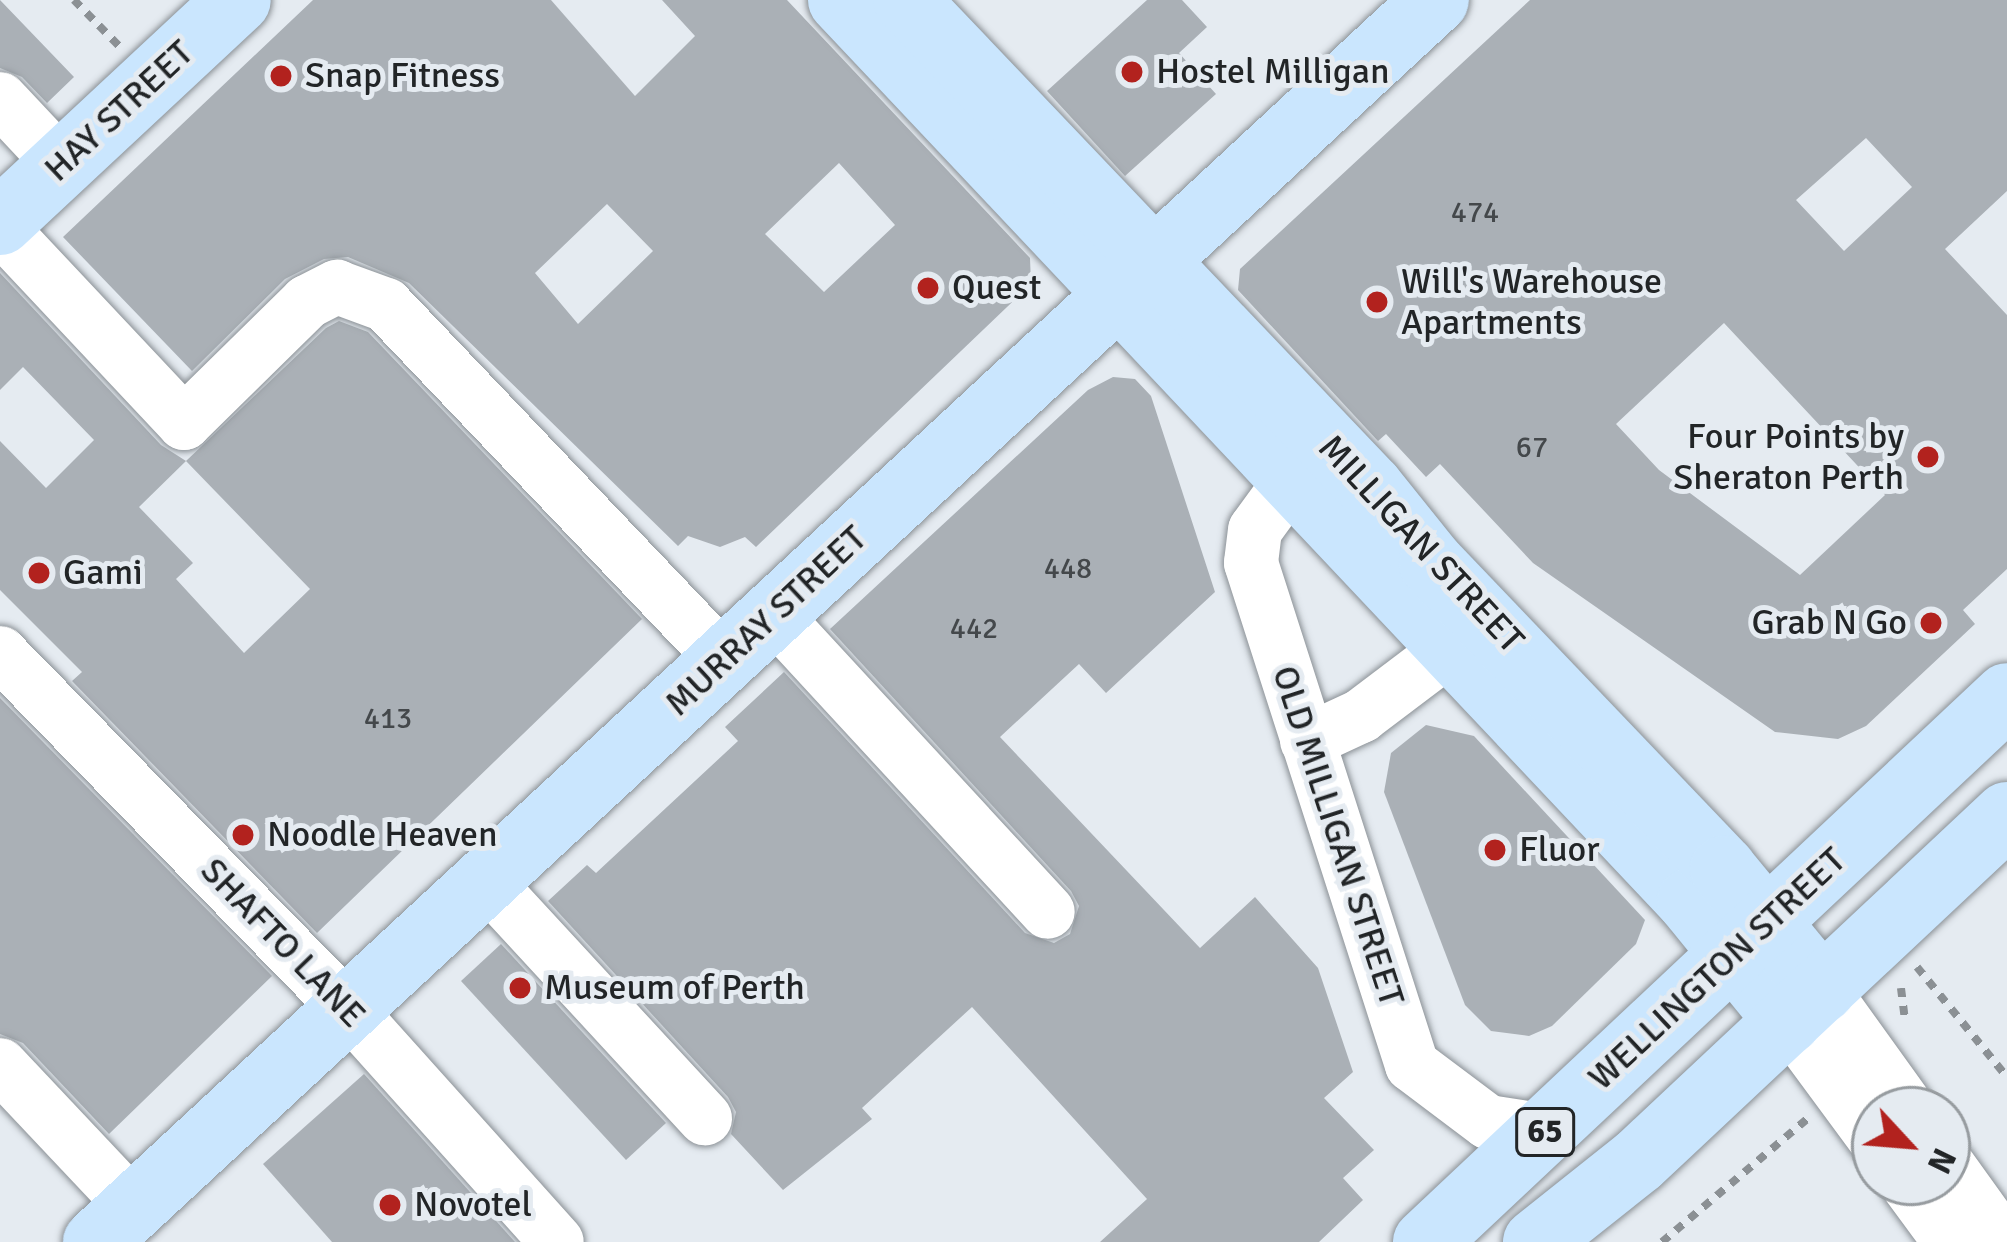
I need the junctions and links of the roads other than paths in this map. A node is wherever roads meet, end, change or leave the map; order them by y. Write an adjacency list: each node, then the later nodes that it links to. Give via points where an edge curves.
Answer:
1 (238, 0): 6 (main road, HAY STREET)
2 (841, 0): 8 (main road, MILLIGAN STREET)
3 (906, 0): 8 (main road, MILLIGAN STREET)
4 (1436, 0): 8 (main road, MURRAY STREET)
5 (0, 99): 6 (street)
6 (61, 164): 7 (main road, HAY STREET)
7 (0, 225): 13 (street, via 184,423 307,302 337,287 386,305)
8 (1137, 276): 9 (main road, MILLIGAN STREET); 10 (main road, MURRAY STREET); 19 (main road, MILLIGAN STREET)
9 (1285, 466): 11 (main road, MILLIGAN STREET); 15 (street, OLD MILLIGAN STREET, via 1287,486 1255,530 1250,563)
10 (773, 614): 13 (main road, MURRAY STREET); 18 (street)
11 (1450, 647): 15 (street, MILLIGAN STREET, via 1360,716); 19 (main road, MILLIGAN STREET)
12 (0, 652): 21 (street, SHAFTO LANE)
13 (724, 660): 17 (main road, MURRAY STREET)
14 (2007, 696): 19 (main road, WELLINGTON STREET / 65)
15 (1307, 741): 26 (street, OLD MILLIGAN STREET, via 1412,1065 1488,1122)
16 (2007, 814): 20 (main road, 65)
17 (486, 880): 21 (main road, MURRAY STREET); 25 (street)
18 (1048, 912)
19 (1751, 938): 20 (main road, MILLIGAN STREET); 26 (main road, WELLINGTON STREET / 65)
20 (1806, 1005): 23 (street, MILLIGAN STREET); 24 (street, MILLIGAN STREET); 32 (main road, 65, via 1638,1162)
21 (347, 1008): 29 (main road, MURRAY STREET); 30 (street, SHAFTO LANE)
22 (0, 1065): 29 (street)
23 (1885, 1086)
24 (1851, 1092)
25 (705, 1118)
26 (1546, 1131): 31 (main road, WELLINGTON STREET / 65)
27 (1971, 1197): 34 (street)
28 (1924, 1206): 33 (street)
29 (115, 1224)
30 (556, 1242)
31 (1426, 1242)
32 (1536, 1242)
33 (1950, 1242)
34 (2003, 1242)

